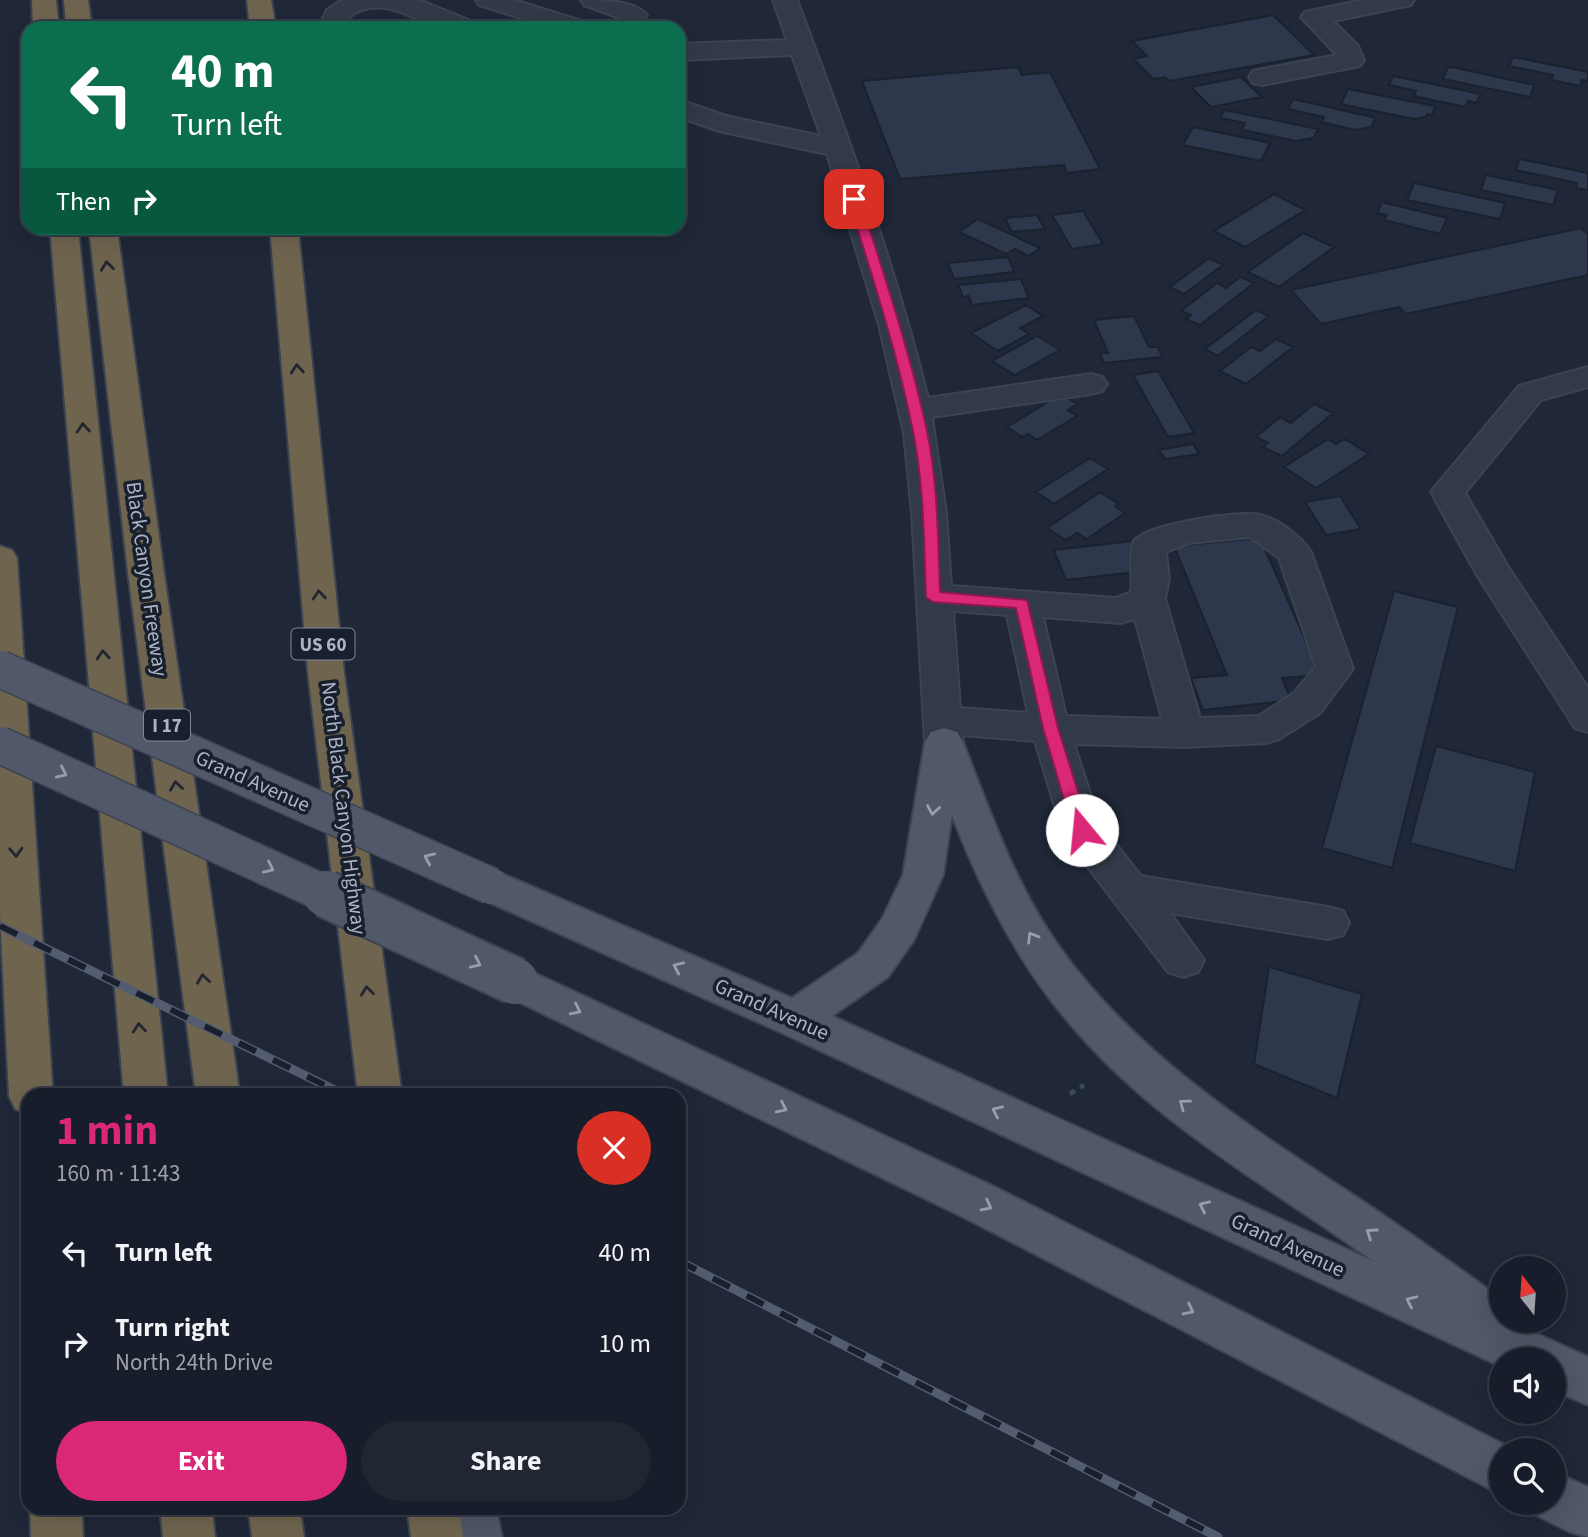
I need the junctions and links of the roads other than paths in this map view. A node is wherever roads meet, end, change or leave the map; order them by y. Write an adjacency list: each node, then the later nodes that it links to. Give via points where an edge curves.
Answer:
1 (44, 0): 11 (highway)
2 (76, 0): 12 (highway)
3 (259, 0): 13 (highway)
4 (370, 0): 14 (street, via 345,7)
5 (388, 0): 15 (street)
6 (489, 0): 16 (street)
7 (593, 0): 10 (street)
8 (785, 0): 17 (street)
9 (1402, 0): 19 (street, via 1314,17 1349,51 1351,60)
10 (634, 15)
11 (46, 21)
12 (78, 21)
13 (262, 21)
14 (333, 21)
15 (449, 21)
16 (556, 21)
17 (803, 47): 18 (street); 21 (street)
18 (686, 52)
19 (1262, 77)
20 (686, 110): 21 (street)
21 (838, 148): 27 (street, via 894,325)
22 (65, 235): 44 (highway, one-way to 22)
23 (104, 235): 45 (highway, Black Canyon Freeway / I 17, one-way to 23)
24 (285, 235): 42 (highway, North Black Canyon Highway / US 60, one-way to 24, via 326,673)
25 (1588, 377): 33 (street, via 1530,393 1448,492 1495,575)
26 (1091, 384): 27 (street)
27 (915, 410): 29 (street, via 929,513)
28 (0, 558): 43 (highway, one-way to 43)
29 (933, 597): 31 (street); 35 (street)
30 (1147, 599): 31 (street, via 1120,611); 36 (street); 36 (street, via 1151,579 1148,546 1184,532 1258,525 1294,552 1335,669 1307,703 1266,729)
31 (1022, 603): 34 (street)
32 (0, 669): 41 (main road, Grand Avenue, one-way to 32, bridge)
33 (1588, 718)
34 (1050, 728): 35 (street); 36 (street); 38 (street, via 1082,830)
35 (943, 731): 41 (main road, one-way to 41, via 923,875 900,928 873,965); 47 (main road, one-way to 35, via 1368,1230 1234,1143 1147,1076 1088,1016 1055,973 990,862)
36 (1185, 733)
37 (0, 745): 50 (main road, one-way to 50, bridge, via 515,981 979,1202)
38 (1129, 890): 39 (street); 40 (street)
39 (1328, 923)
40 (1183, 960)
41 (795, 1019): 46 (main road, Grand Avenue, one-way to 41)
42 (380, 1083)
43 (31, 1088)
44 (145, 1088)
45 (217, 1088)
46 (1511, 1347)
47 (1527, 1347)
48 (1566, 1372): 49 (main road)
49 (1588, 1382)
50 (1489, 1463)
51 (1566, 1503): 52 (main road)
52 (1588, 1514)
53 (55, 1515): 58 (highway)
54 (187, 1515): 59 (highway)
55 (275, 1515): 60 (highway)
56 (434, 1515): 61 (highway)
57 (472, 1515): 62 (main road)
58 (57, 1537)
59 (189, 1537)
60 (278, 1537)
61 (437, 1537)
62 (477, 1537)

